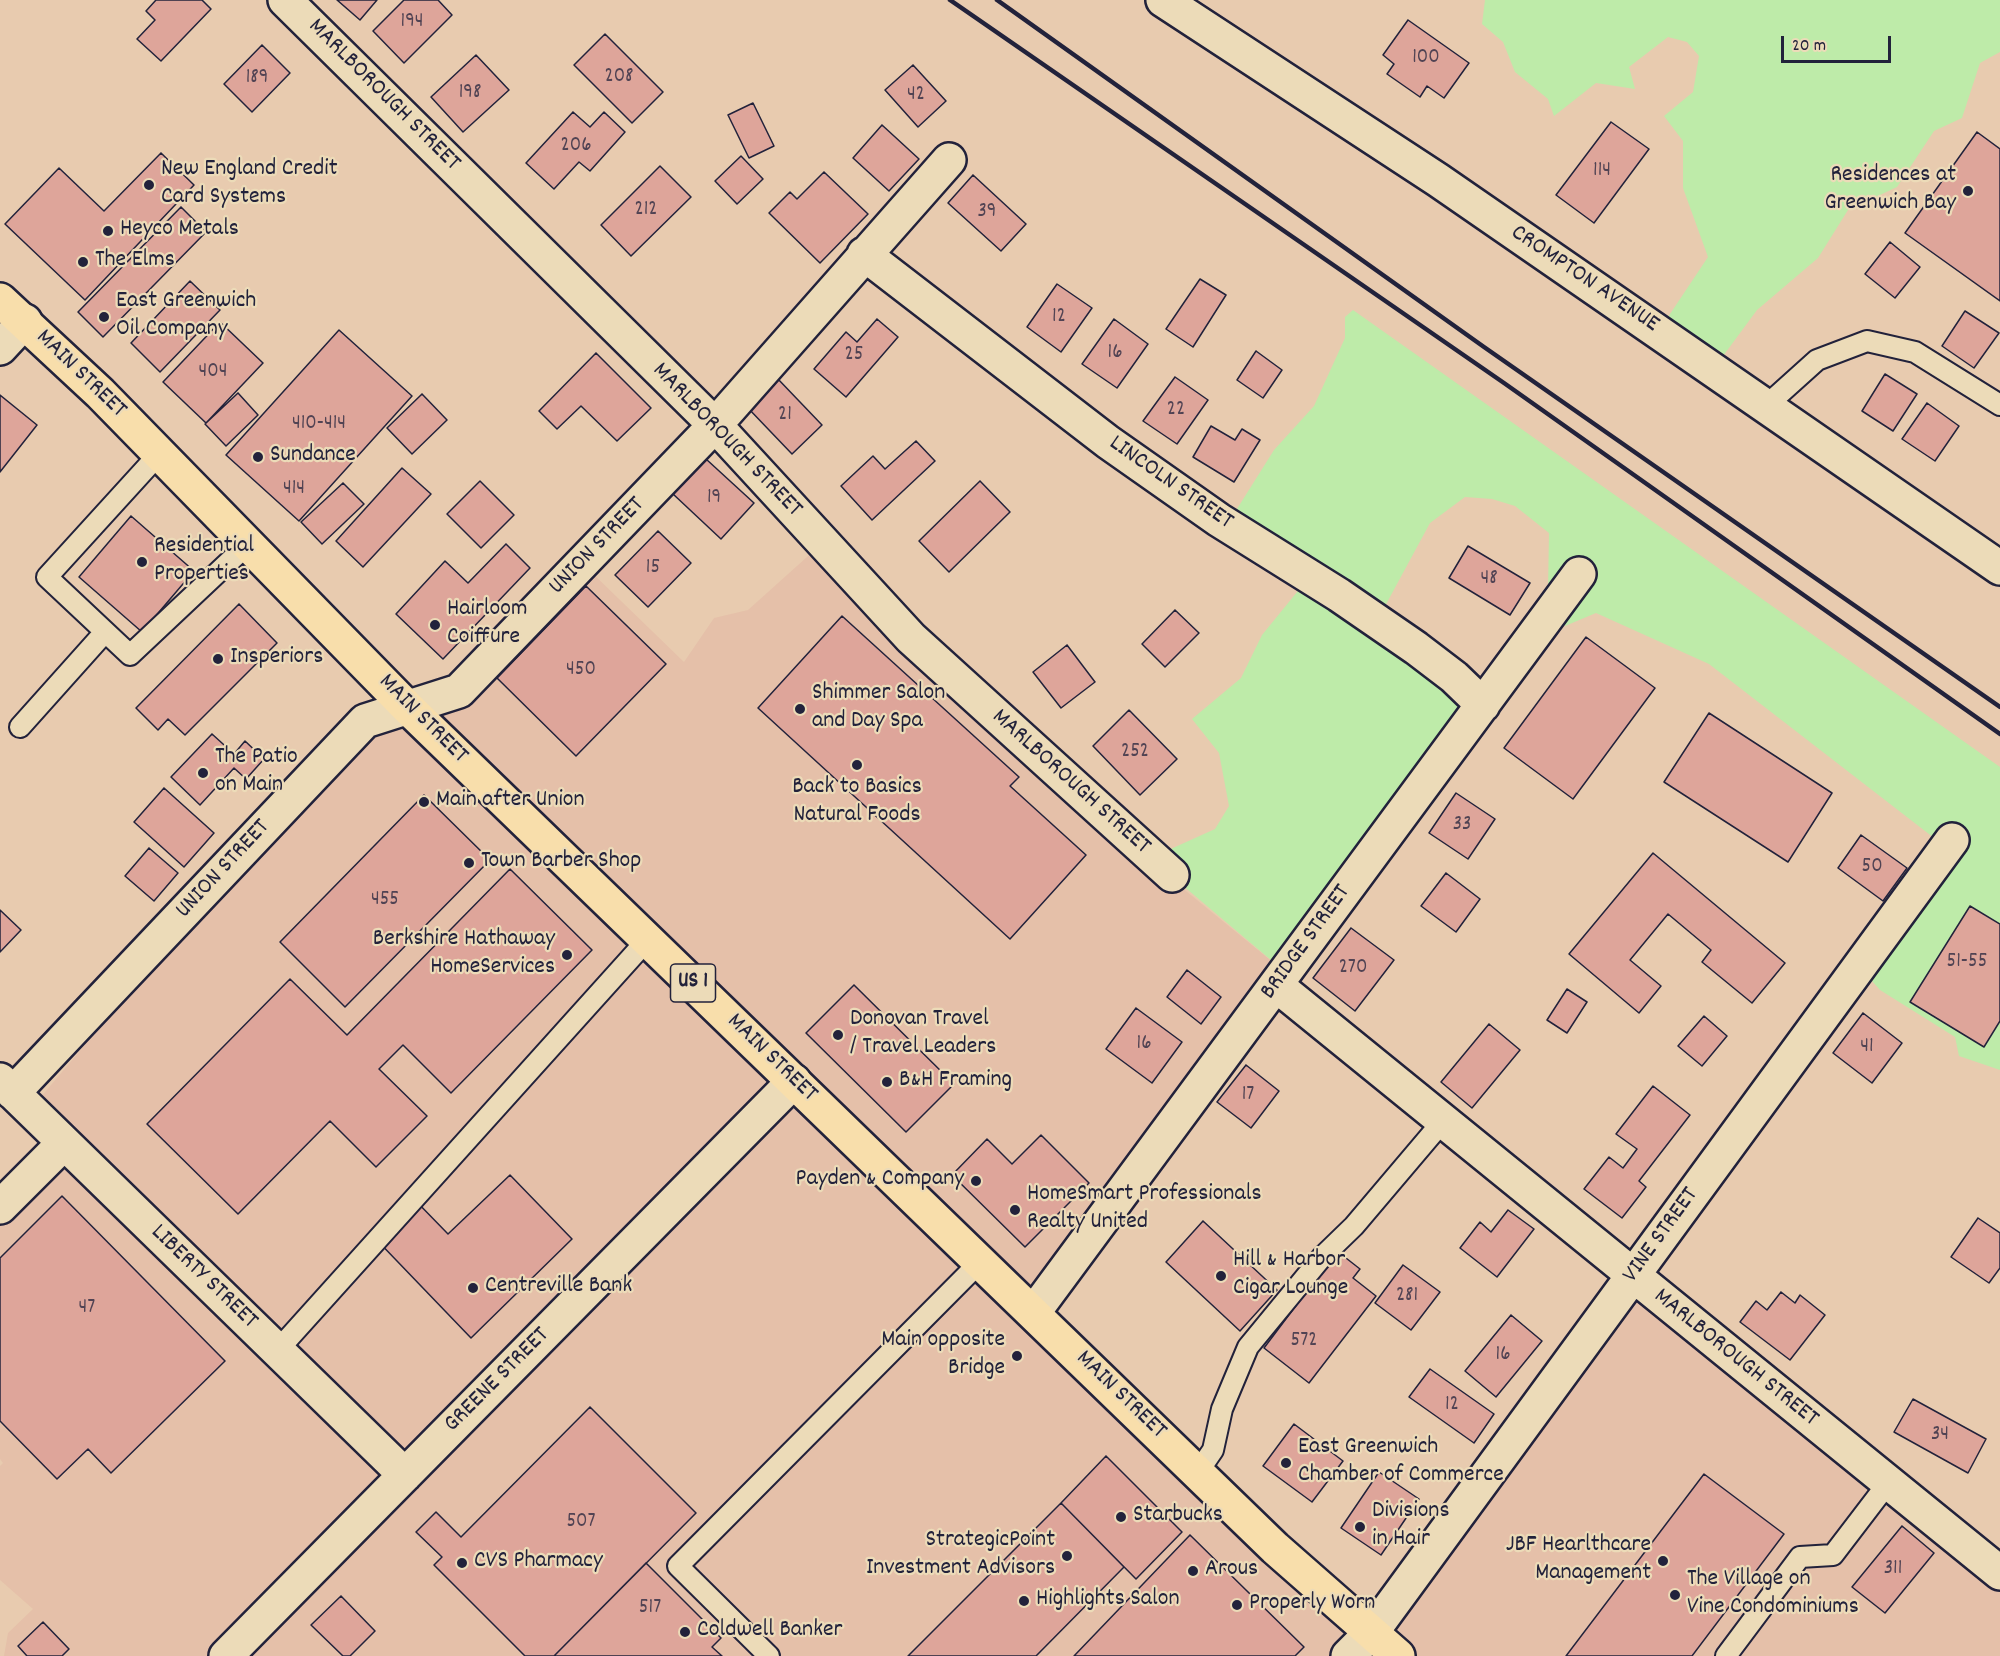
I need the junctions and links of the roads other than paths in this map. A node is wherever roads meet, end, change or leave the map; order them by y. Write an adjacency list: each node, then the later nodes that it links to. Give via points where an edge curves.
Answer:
1 (285, 0): 10 (street, MARLBOROUGH STREET)
2 (1163, 0): 8 (street, CROMPTON AVENUE, via 1438,180)
3 (949, 160): 4 (street, UNION STREET)
4 (864, 254): 10 (street, UNION STREET); 16 (street, LINCOLN STREET, via 1108,442 1219,520 1340,595 1416,648)
5 (0, 300): 6 (main road, MAIN STREET / US 1)
6 (25, 321): 7 (street); 11 (main road, MAIN STREET / US 1)
7 (0, 348)
8 (1767, 405): 9 (lane, via 1817,360 1867,341 1915,352); 13 (street, CROMPTON AVENUE)
9 (2000, 405)
10 (715, 425): 17 (street, UNION STREET, via 459,691); 20 (street, MARLBOROUGH STREET, via 911,638)
11 (159, 454): 12 (main road, MAIN STREET / US 1); 15 (lane, via 47,577)
12 (248, 544): 15 (lane, via 130,655); 17 (main road, MAIN STREET / US 1)
13 (2000, 568)
14 (1579, 574): 16 (street, BRIDGE STREET)
15 (105, 632): 18 (lane)
16 (1483, 705): 22 (street, BRIDGE STREET)
17 (407, 706): 21 (main road, MAIN STREET / US 1); 24 (street, UNION STREET, via 365,721)
18 (20, 727)
19 (1952, 840): 29 (street, VINE STREET)
20 (1172, 875)
21 (648, 939): 23 (main road, MAIN STREET / US 1); 31 (lane)
22 (1276, 985): 25 (street, MARLBOROUGH STREET); 30 (street, BRIDGE STREET)
23 (794, 1081): 28 (main road, MAIN STREET / US 1); 33 (street, GREENE STREET)
24 (7, 1087): 26 (street, LIBERTY STREET)
25 (1443, 1121): 29 (street, MARLBOROUGH STREET); 32 (lane, via 1248,1347 1222,1409 1213,1450)
26 (64, 1143): 27 (street); 31 (street, LIBERTY STREET)
27 (0, 1207)
28 (981, 1262): 30 (main road, MAIN STREET / US 1); 38 (lane, via 678,1566)
29 (1633, 1276): 34 (street, MARLBOROUGH STREET); 36 (street, VINE STREET)
30 (1034, 1312): 32 (main road, MAIN STREET / US 1)
31 (277, 1350): 33 (street, LIBERTY STREET)
32 (1198, 1472): 36 (main road, MAIN STREET / US 1, via 1275,1548)
33 (405, 1475): 37 (street, GREENE STREET)
34 (1888, 1483): 35 (street, MARLBOROUGH STREET); 41 (lane, via 1833,1555 1800,1557)
35 (2000, 1573)
36 (1372, 1632): 39 (street, VINE STREET); 40 (main road, MAIN STREET / US 1)
37 (226, 1656)
38 (769, 1656)
39 (1348, 1656)
40 (1398, 1656)
41 (1726, 1656)

